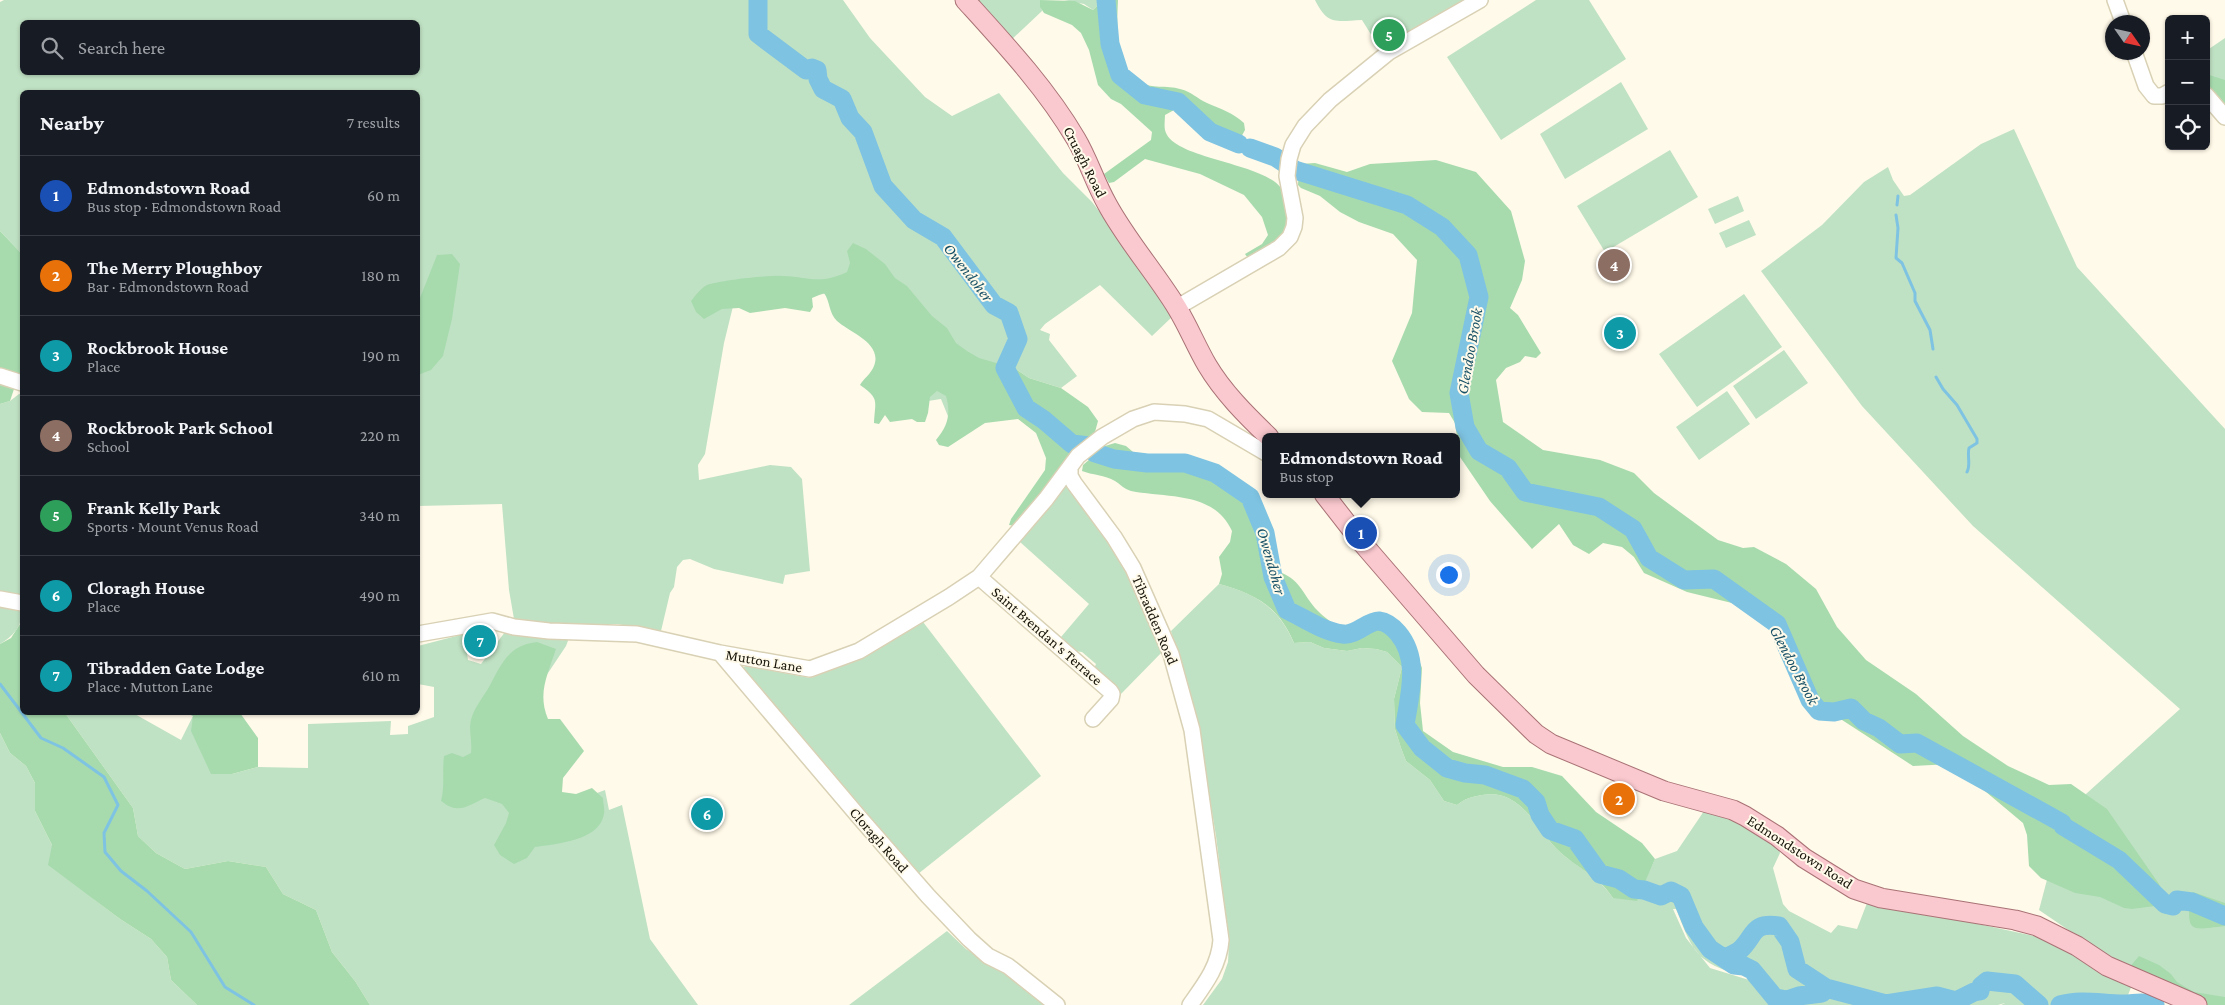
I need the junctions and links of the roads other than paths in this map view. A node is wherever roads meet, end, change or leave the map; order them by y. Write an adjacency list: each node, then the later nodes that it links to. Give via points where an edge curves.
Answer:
1 (965, 0): 9 (main road, Cruagh Road, via 1059,113 1077,140 1114,218)
2 (1480, 0): 9 (street, via 1389,52 1330,100 1297,137 1289,159 1287,176 1295,218 1290,237 1279,248)
3 (2114, 0): 4 (street)
4 (2120, 15)
5 (2137, 60): 6 (street, via 2146,86 2154,96)
6 (2165, 94)
7 (2210, 100): 8 (street)
8 (2225, 117)
9 (1176, 308): 12 (main road, via 1219,382)
10 (0, 376): 11 (street)
11 (20, 382)
12 (1265, 433)
13 (1262, 451): 14 (street, via 1208,419 1154,412 1102,437)
14 (1074, 462): 16 (street, Mutton Lane); 23 (street, Tibradden Road, via 1070,476 1133,568 1154,611 1170,652 1192,730 1221,940 1212,975)
15 (1327, 498): 24 (main road, Edmondstown Road, via 1476,675 1536,734 1551,744 1664,791 1733,810 1753,820 1804,858 1854,889 1881,898 2037,926 2107,966)
16 (979, 577): 20 (street, Mutton Lane, via 859,651 810,669); 21 (street, Saint Brendan's Terrace, via 1110,691 1111,699)
17 (0, 599): 18 (street)
18 (20, 603)
19 (420, 634): 20 (street, Mutton Lane, via 492,621 549,631 637,634)
20 (720, 653): 22 (street, Cloragh Road, via 860,818 969,939)
21 (1093, 719)
22 (1057, 1005)
23 (1190, 1005)
24 (2197, 1005)

